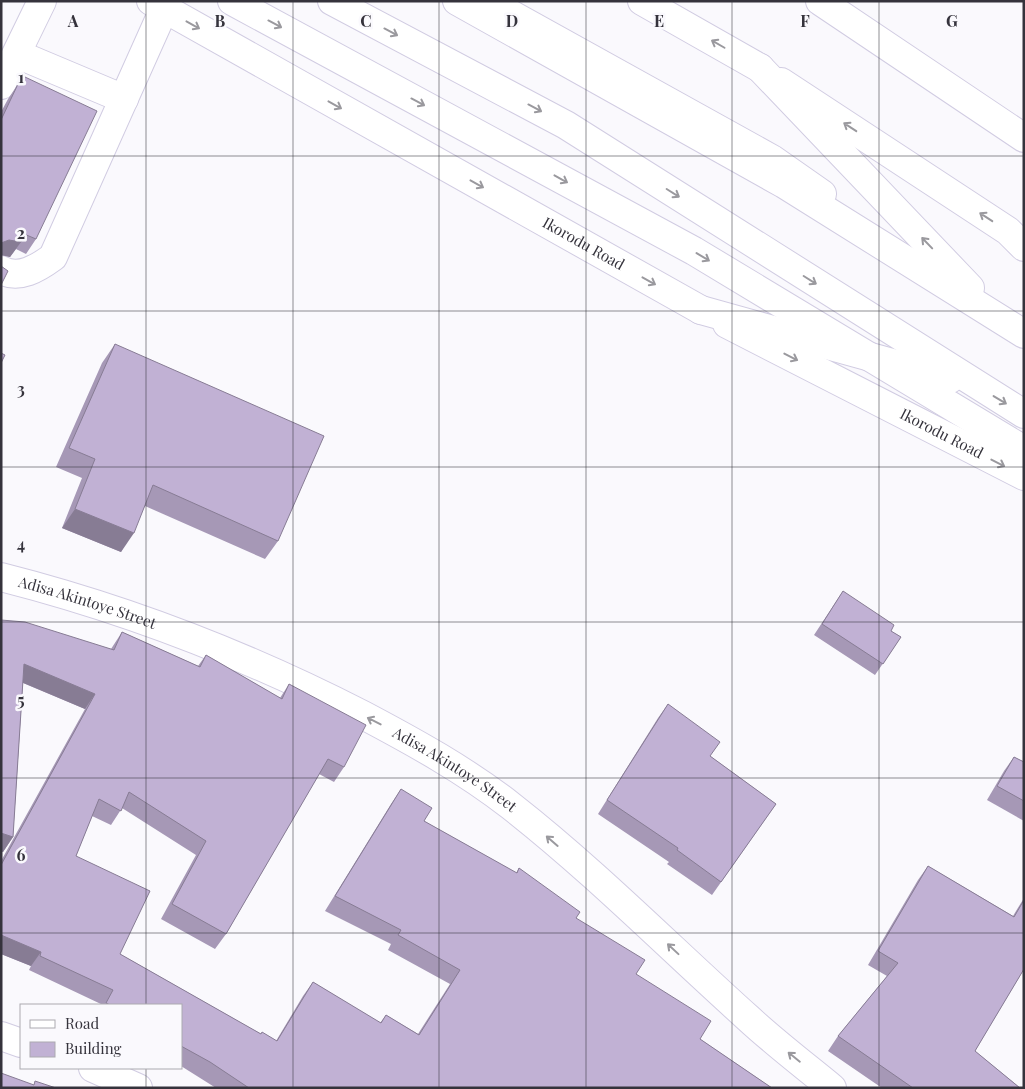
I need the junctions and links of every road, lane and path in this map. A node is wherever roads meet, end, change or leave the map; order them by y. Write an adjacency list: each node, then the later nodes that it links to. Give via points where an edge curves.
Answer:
1 (42, 1): 9 (main road)
2 (232, 1): 19 (main road, one-way to 19, via 694,252)
3 (332, 1): 20 (main road, one-way to 20, via 566,124)
4 (457, 1): 17 (main road, via 784,184)
5 (487, 1): 17 (main road, via 772,159)
6 (642, 1): 10 (main road, one-way to 6)
7 (820, 1): 13 (main road)
8 (158, 5): 12 (main road); 16 (main road, Ikorodu Road, one-way to 16)
9 (17, 54): 11 (main road); 12 (main road)
10 (760, 68): 14 (main road, one-way to 10, via 1008,231); 17 (main road, one-way to 10)
11 (1, 85)
12 (124, 99): 15 (main road, via 53,257 34,271 9,274)
13 (1024, 138)
14 (1024, 247)
15 (1, 270)
16 (701, 310): 19 (main road); 23 (main road, Ikorodu Road, one-way to 23)
17 (997, 317): 18 (main road)
18 (1024, 334)
19 (875, 359): 20 (main road); 22 (main road)
20 (976, 386): 21 (main road, one-way to 21)
21 (1024, 414)
22 (1024, 450)
23 (1024, 476)
24 (1, 577): 29 (main road, Adisa Akintoye Street, one-way to 24, via 750,1020 631,909 510,805 416,743 305,685 180,633 68,594)
25 (1, 1036): 26 (main road)
26 (20, 1043)
27 (95, 1069): 28 (main road)
28 (138, 1088)
29 (832, 1088)

